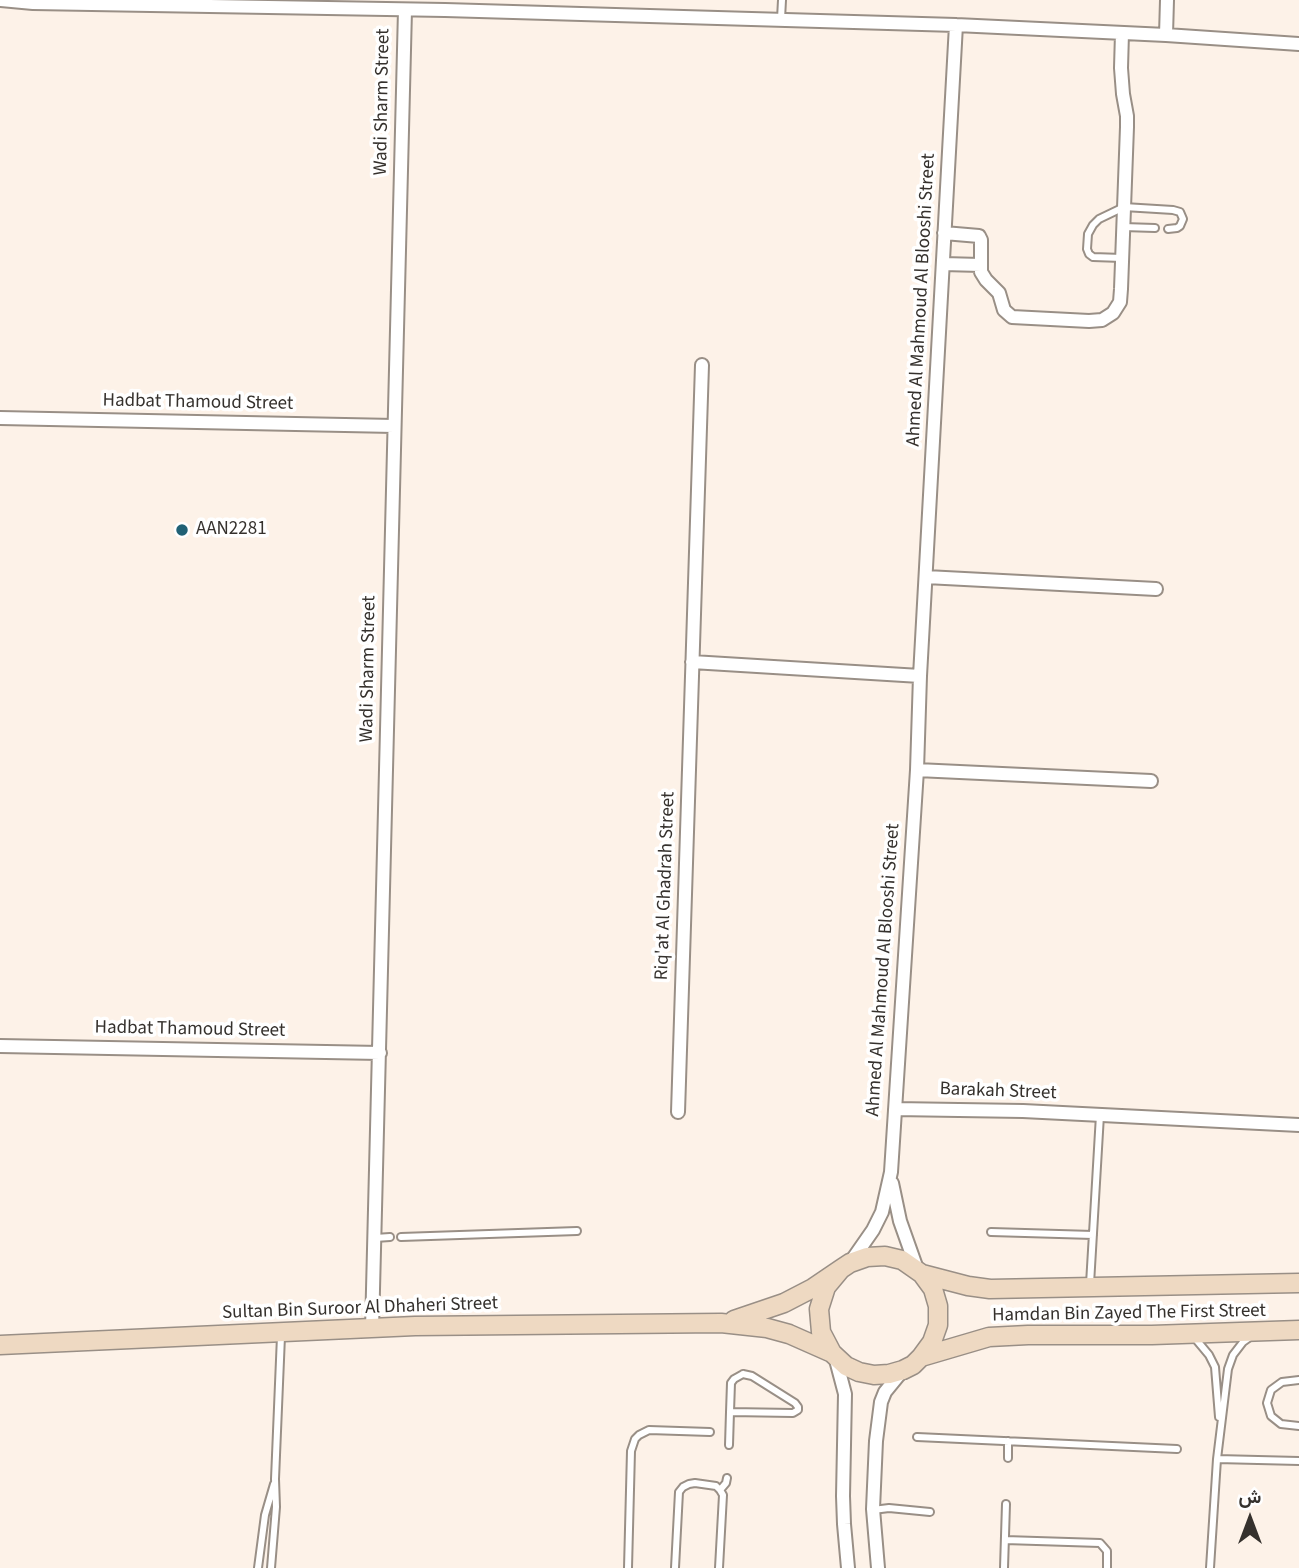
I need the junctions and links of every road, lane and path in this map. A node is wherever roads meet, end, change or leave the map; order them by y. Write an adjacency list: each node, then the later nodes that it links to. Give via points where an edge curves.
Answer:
1 (1, 0): 4 (street)
2 (782, 0): 6 (lane)
3 (1167, 0): 9 (street)
4 (125, 2): 5 (street)
5 (405, 10): 6 (street); 21 (street, Wadi Sharm Street)
6 (781, 20): 7 (street)
7 (956, 25): 8 (street); 15 (street, Ahmed Al Mahmoud Al Blooshi Street)
8 (1122, 33): 9 (street); 11 (street, via 1127,121)
9 (1166, 35): 10 (street)
10 (1299, 44)
11 (1124, 207): 12 (street); 14 (lane, via 1180,212 1180,226); 16 (lane, via 1099,219 1087,244 1093,257)
12 (1123, 227): 13 (lane); 16 (street)
13 (1155, 228)
14 (1168, 229)
15 (944, 233): 17 (street, Ahmed Al Mahmoud Al Blooshi Street); 18 (street, via 979,236)
16 (1122, 258): 18 (street, via 1120,302 1102,320 1089,321 1012,317 983,276)
17 (943, 264): 18 (street); 22 (street, Ahmed Al Mahmoud Al Blooshi Street)
18 (981, 265)
19 (702, 365): 24 (street, Riq'at Al Ghadrah Street)
20 (0, 418): 21 (street, Hadbat Thamoud Street)
21 (394, 426): 29 (street, Wadi Sharm Street)
22 (926, 577): 23 (street); 25 (street, Ahmed Al Mahmoud Al Blooshi Street)
23 (1156, 589)
24 (692, 662): 25 (street); 31 (street, Riq'at Al Ghadrah Street)
25 (920, 676): 26 (street, Ahmed Al Mahmoud Al Blooshi Street)
26 (917, 770): 27 (street); 30 (street, Ahmed Al Mahmoud Al Blooshi Street)
27 (1151, 781)
28 (0, 1046): 29 (street, Hadbat Thamoud Street)
29 (380, 1053): 40 (street, Wadi Sharm Street)
30 (895, 1109): 32 (street, Barakah Street); 34 (street, Ahmed Al Mahmoud Al Blooshi Street)
31 (678, 1112)
32 (1100, 1115): 33 (street, Barakah Street); 37 (lane)
33 (1299, 1125)
34 (891, 1172): 41 (street, Ahmed Al Mahmoud Al Blooshi Street, via 882,1212); 42 (street, Ahmed Al Mahmoud Al Blooshi Street, via 900,1221)
35 (577, 1231): 39 (lane)
36 (991, 1233): 37 (lane)
37 (1093, 1235): 44 (lane)
38 (390, 1237): 40 (lane)
39 (401, 1237)
40 (375, 1238): 46 (street, Wadi Sharm Street)
41 (845, 1266): 42 (main road, via 884,1256); 45 (main road, Sultan Bin Suroor Al Dhaheri Street, via 784,1303); 52 (main road, via 826,1287 819,1309 821,1332)
42 (919, 1271): 44 (main road, Hamdan Bin Zayed The First Street, via 990,1289); 53 (main road, via 933,1289 938,1307 938,1325)
43 (1299, 1283): 44 (main road, Hamdan Bin Zayed The First Street)
44 (1090, 1286)
45 (721, 1323): 46 (main road, Sultan Bin Suroor Al Dhaheri Street); 52 (main road, Sultan Bin Suroor Al Dhaheri Street, via 778,1331)
46 (372, 1329): 48 (main road, Sultan Bin Suroor Al Dhaheri Street)
47 (1299, 1331): 49 (main road, Hamdan Bin Zayed The First Street)
48 (281, 1332): 51 (main road, Sultan Bin Suroor Al Dhaheri Street); 68 (lane)
49 (1257, 1332): 50 (main road, Hamdan Bin Zayed The First Street); 57 (lane, via 1230,1362)
50 (1191, 1334): 53 (main road, Hamdan Bin Zayed The First Street, via 989,1337); 57 (lane, via 1214,1367)
51 (0, 1345)
52 (833, 1354): 54 (main road, via 859,1372 874,1375); 79 (street, via 845,1394 843,1496)
53 (922, 1357): 54 (main road)
54 (903, 1370): 71 (street, via 881,1402)
55 (1299, 1380): 58 (lane, via 1282,1382 1271,1390 1267,1403 1280,1424)
56 (730, 1412): 56 (lane, via 793,1413 799,1407 743,1374 731,1383); 62 (lane)
57 (1220, 1422): 65 (lane)
58 (1299, 1426)
59 (710, 1433): 76 (lane, via 649,1430 635,1439)
60 (917, 1437): 61 (lane)
61 (1009, 1441): 63 (lane); 64 (lane)
62 (729, 1445)
63 (1177, 1448)
64 (1008, 1458)
65 (1217, 1459): 66 (lane); 83 (lane)
66 (1299, 1461)
67 (727, 1478): 69 (lane)
68 (275, 1479): 74 (lane); 75 (lane)
69 (720, 1490): 77 (lane, via 695,1483 679,1492); 78 (lane)
70 (1006, 1504): 73 (lane)
71 (873, 1510): 72 (lane); 80 (street)
72 (930, 1512)
73 (1005, 1540): 81 (lane); 82 (lane, via 1100,1544 1107,1550)
74 (258, 1568)
75 (271, 1568)
76 (628, 1568)
77 (675, 1568)
78 (719, 1568)
79 (848, 1568)
80 (878, 1568)
81 (1004, 1568)
82 (1107, 1568)
83 (1210, 1568)

